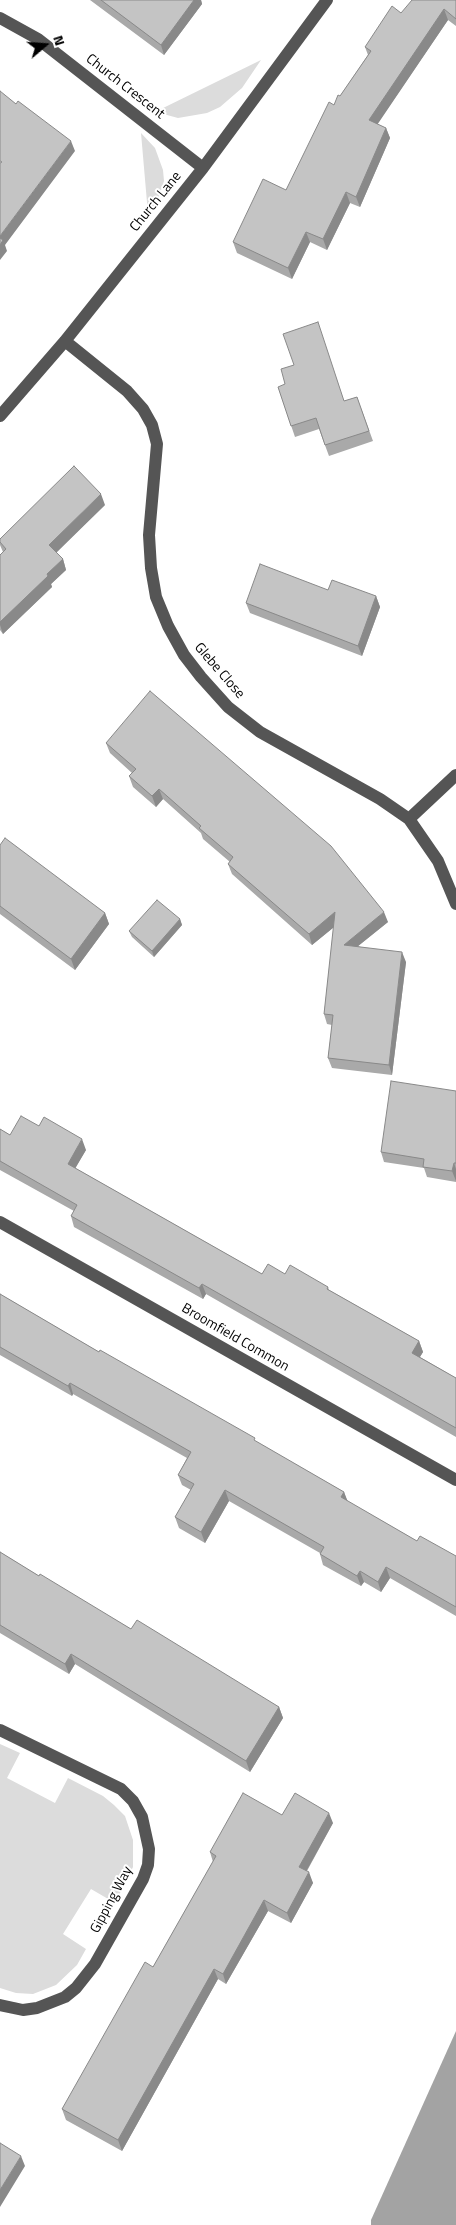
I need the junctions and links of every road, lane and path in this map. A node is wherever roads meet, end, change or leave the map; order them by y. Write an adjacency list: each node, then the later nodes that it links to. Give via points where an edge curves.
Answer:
1 (327, 0): 3 (street, Church Lane)
2 (0, 18): 3 (street, Church Crescent, via 38,39)
3 (203, 168): 4 (street, Church Lane)
4 (65, 341): 5 (street, Church Lane); 7 (street, Glebe Close, via 127,391 152,424 157,444 148,535 151,568 156,597 184,655 228,707 260,732 380,799)
5 (0, 416)
6 (456, 775): 7 (street)
7 (409, 819): 8 (street, Glebe Close, via 438,861)
8 (456, 904)
9 (0, 1222): 10 (street, Broomfield Common)
10 (456, 1480)
11 (0, 1730): 12 (street, Gipping Way, via 121,1789 142,1817 149,1848 143,1879 95,1964 76,1988 58,2001 37,2008 23,2010)
12 (0, 2005)

